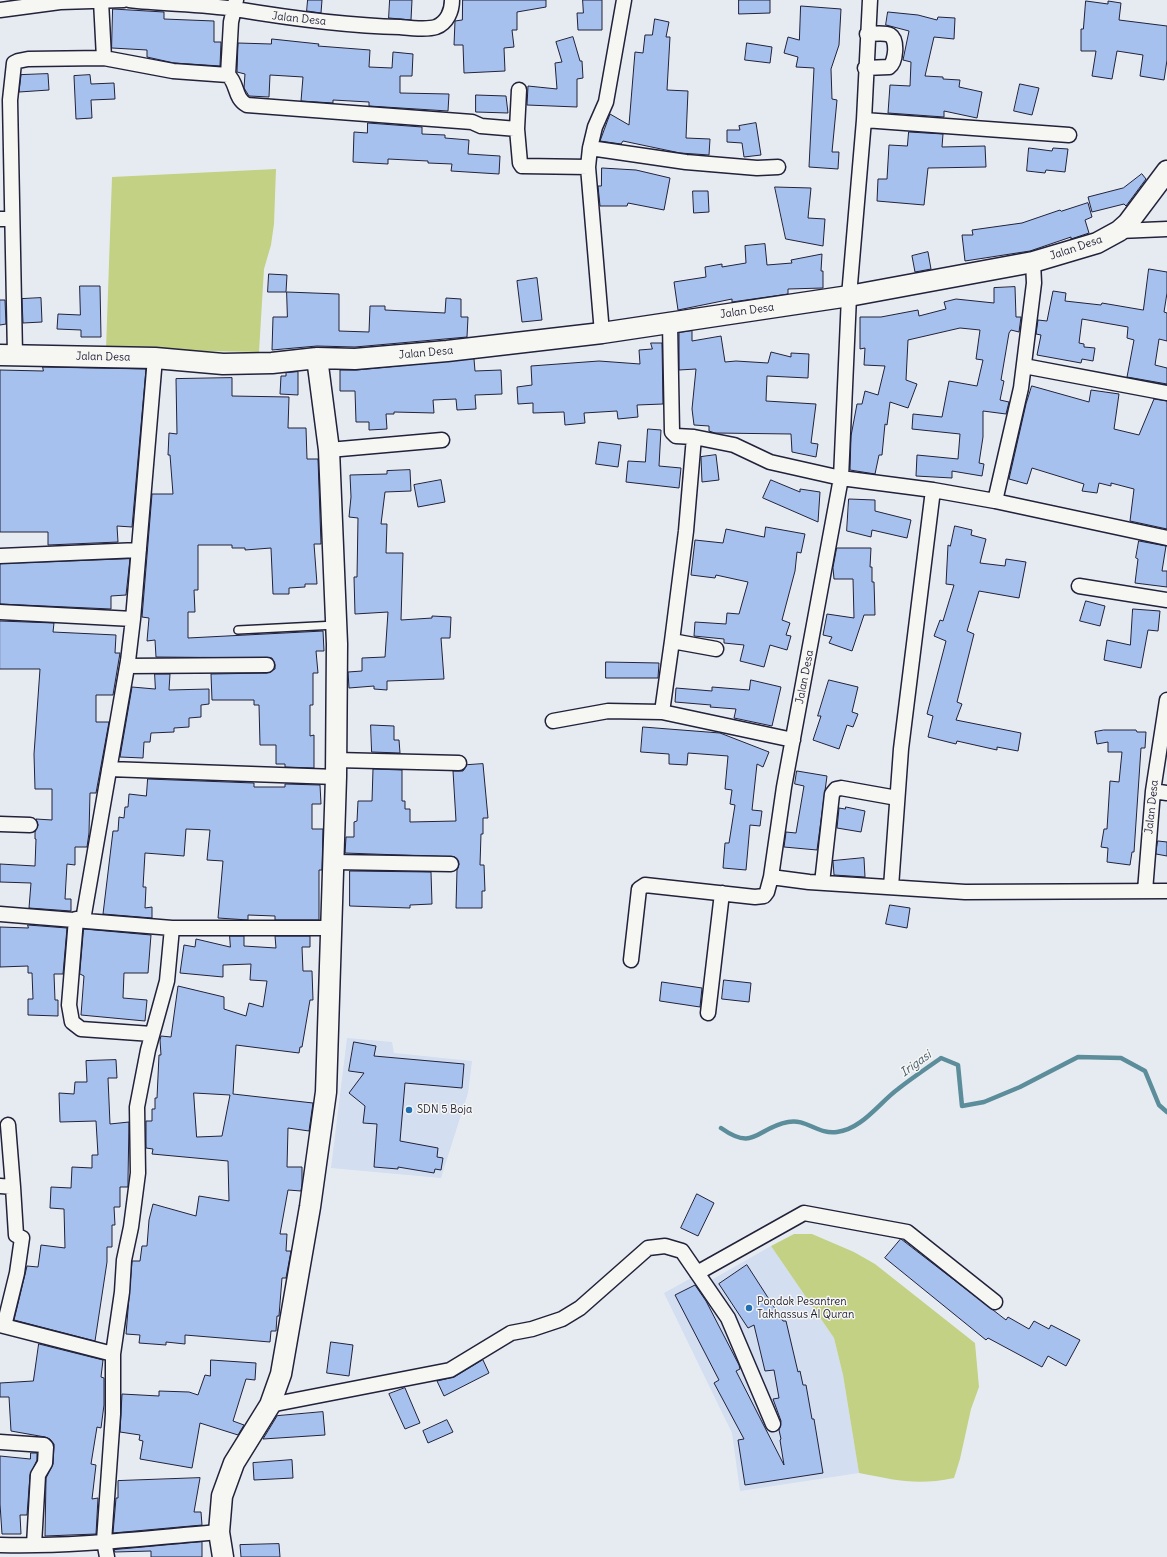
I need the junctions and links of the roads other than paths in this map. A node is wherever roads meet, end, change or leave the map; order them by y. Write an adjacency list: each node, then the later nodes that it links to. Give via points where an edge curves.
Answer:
1 (124, 0): 6 (street)
2 (129, 0): 7 (street, Jalan Desa)
3 (452, 0): 7 (street, Jalan Desa, via 448,17 435,27 382,27 261,14)
4 (624, 0): 18 (street, via 606,102 595,127)
5 (870, 0): 9 (street, Jalan Desa)
6 (101, 1): 8 (street); 10 (street)
7 (235, 5): 12 (street, via 231,22)
8 (4, 6)
9 (867, 34): 11 (street, Jalan Desa); 11 (street, via 887,34 892,37 895,60 889,67)
10 (104, 58): 12 (street, via 173,71); 14 (street, via 18,61 14,63)
11 (865, 68): 15 (street, Jalan Desa)
12 (228, 75): 16 (street, via 234,81 238,98 247,105 472,122 481,126)
13 (519, 90): 16 (street)
14 (5, 102): 22 (street)
15 (864, 120): 17 (street); 26 (street, Jalan Desa)
16 (517, 129): 19 (street, via 521,166)
17 (1069, 135)
18 (590, 148): 19 (street); 20 (street, via 686,162 757,168)
19 (588, 167): 28 (street)
20 (778, 167)
21 (1167, 171): 24 (street, Jalan Desa, via 1136,214)
22 (6, 219): 29 (street)
23 (1167, 228): 24 (street, Jalan Desa)
24 (1119, 231): 25 (street, Jalan Desa, via 1097,243)
25 (1033, 262): 26 (street, Jalan Desa); 32 (street, via 1034,283)
26 (849, 296): 27 (street, Jalan Desa); 37 (street, Jalan Desa)
27 (670, 323): 28 (street, Jalan Desa); 34 (street, via 672,432 676,436)
28 (602, 333): 31 (street, Jalan Desa, via 356,359)
29 (8, 355): 30 (street, Jalan Desa)
30 (155, 358): 31 (street, Jalan Desa, via 223,364 272,363); 41 (street)
31 (317, 358): 36 (street)
32 (1024, 366): 33 (street); 39 (street)
33 (1167, 393)
34 (694, 437): 37 (street, via 734,445 770,462); 49 (street, via 686,531)
35 (442, 440): 36 (street)
36 (329, 450): 47 (street)
37 (841, 478): 38 (street); 56 (street, Jalan Desa)
38 (933, 490): 39 (street); 62 (street)
39 (995, 501): 40 (street)
40 (1167, 538)
41 (139, 550): 42 (street); 46 (street)
42 (0, 556)
43 (1079, 586): 44 (street)
44 (1167, 600)
45 (0, 612): 46 (street)
46 (133, 619): 52 (street)
47 (336, 625): 48 (lane); 59 (street)
48 (238, 630)
49 (672, 641): 50 (street); 54 (street)
50 (716, 649)
51 (267, 665): 52 (street)
52 (127, 666): 60 (street)
53 (1167, 700): 57 (street, Jalan Desa)
54 (662, 712): 55 (street, via 608,711); 56 (street)
55 (553, 721)
56 (793, 740): 67 (street, Jalan Desa)
57 (1164, 749): 61 (street, Jalan Desa)
58 (459, 763): 59 (street)
59 (336, 768): 60 (street); 65 (street)
60 (110, 769): 74 (street)
61 (1160, 792): 70 (street, Jalan Desa)
62 (897, 798): 68 (street, via 836,789 832,794); 69 (street)
63 (0, 824): 64 (street)
64 (30, 826)
65 (334, 862): 66 (street); 76 (street)
66 (451, 864)
67 (771, 877): 68 (street); 72 (street, Jalan Desa, via 764,896)
68 (822, 883): 69 (street)
69 (891, 887): 70 (street, via 965,892)
70 (1145, 891): 71 (street)
71 (1167, 891)
72 (722, 893): 77 (street, via 641,886); 78 (street)
73 (0, 914): 74 (street)
74 (80, 920): 75 (street); 79 (street, via 69,1005 72,1022 81,1029)
75 (172, 928): 76 (street); 79 (street, via 167,981)
76 (332, 928): 87 (street, via 326,1092 281,1374)
77 (631, 960)
78 (708, 1013)
79 (152, 1034): 86 (street, via 138,1107 138,1173)
80 (8, 1125): 81 (street)
81 (5, 1151): 82 (street)
82 (6, 1187): 85 (street, via 16,1235 22,1238 17,1273)
83 (697, 1273): 84 (street, via 804,1212 907,1232); 87 (street, via 682,1251 664,1246 648,1248 580,1308 562,1319 511,1333 450,1370); 88 (street, via 728,1318)
84 (995, 1302)
85 (2, 1326): 86 (street)
86 (113, 1354): 91 (street, via 113,1414)
87 (270, 1405): 90 (street, via 234,1464 222,1496)
88 (774, 1424)
89 (0, 1442): 93 (street, via 46,1447 45,1463 38,1475)
90 (219, 1532): 91 (street); 95 (street)
91 (104, 1541): 93 (street); 94 (street)
92 (0, 1545): 93 (street)
93 (34, 1545)
94 (107, 1557)
95 (223, 1557)

